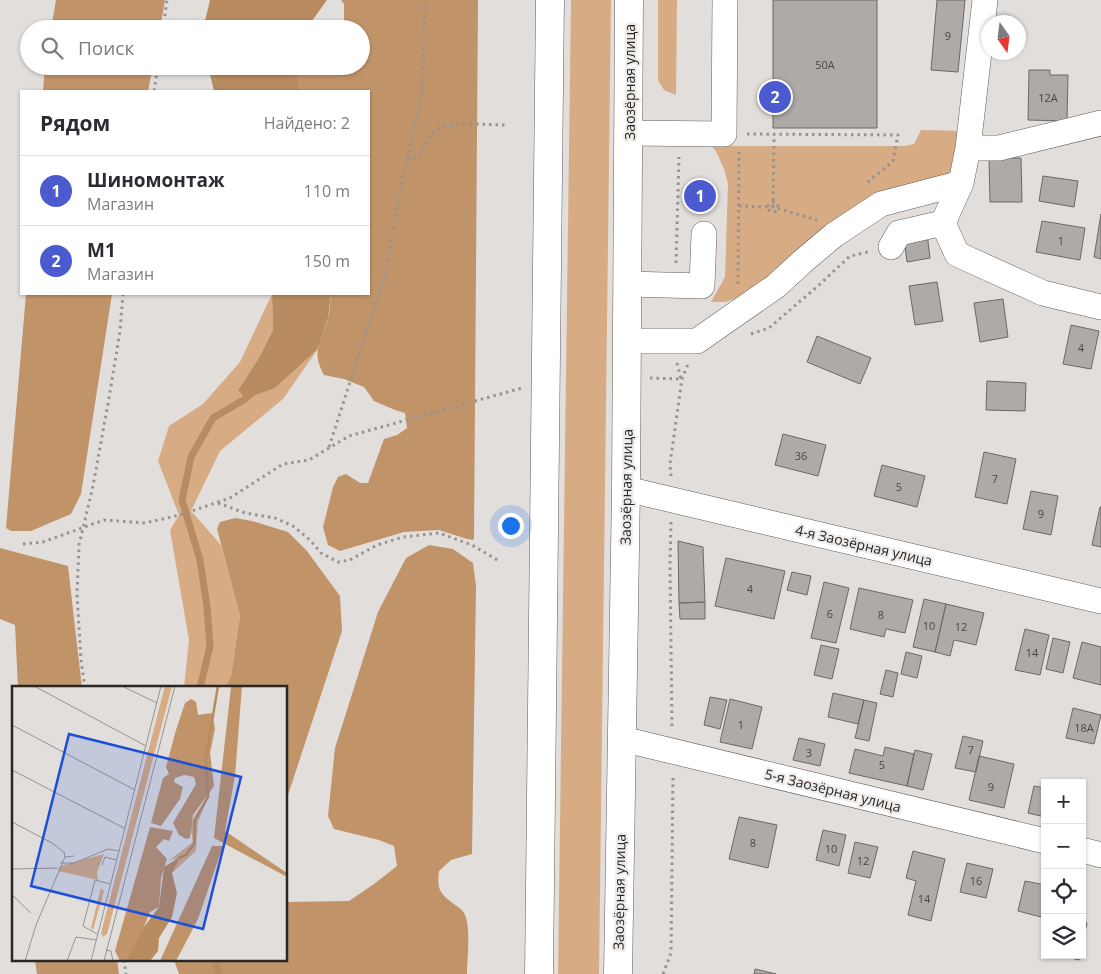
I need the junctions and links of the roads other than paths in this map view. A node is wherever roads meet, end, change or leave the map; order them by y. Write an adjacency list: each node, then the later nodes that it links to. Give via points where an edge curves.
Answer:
1 (550, 0): 21 (main road)
2 (629, 0): 6 (main road, Заозёрная улица)
3 (725, 0): 6 (street, via 732,134)
4 (986, 0): 7 (street)
5 (1101, 124): 7 (street, via 999,148)
6 (628, 133): 12 (main road, Заозёрная улица)
7 (968, 148): 8 (street)
8 (961, 183): 9 (street); 14 (street, via 881,204 834,235 776,286 697,341)
9 (943, 223): 11 (street, via 899,233); 13 (street, via 957,254 1043,293)
10 (704, 234): 12 (street, via 702,286)
11 (891, 247)
12 (627, 284): 14 (main road, Заозёрная улица)
13 (1101, 307)
14 (626, 341): 15 (main road, Заозёрная улица)
15 (626, 489): 16 (street, 4-я Заозёрная улица); 17 (main road, Заозёрная улица)
16 (1101, 601)
17 (622, 739): 18 (street, 5-я Заозёрная улица); 22 (main road, Заозёрная улица)
18 (1041, 840)
19 (1086, 851): 20 (street)
20 (1101, 855)
21 (539, 974)
22 (618, 974)

